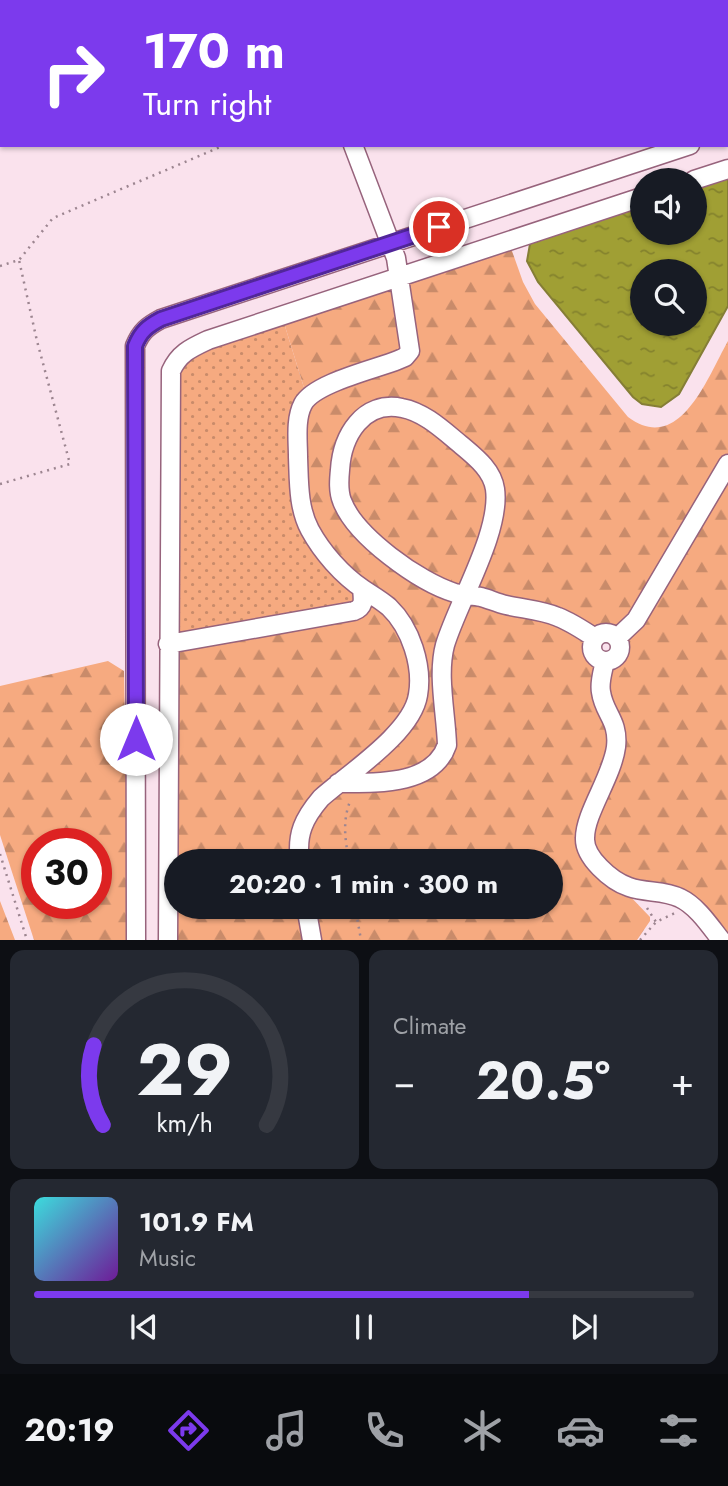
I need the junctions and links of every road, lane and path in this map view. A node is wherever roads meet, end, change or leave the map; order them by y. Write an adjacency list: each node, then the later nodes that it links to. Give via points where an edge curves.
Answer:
1 (220, 147): 10 (path, via 53,218)
2 (354, 147): 9 (street)
3 (638, 147): 5 (street)
4 (684, 147): 5 (street)
5 (634, 164): 9 (street)
6 (728, 169): 7 (street)
7 (707, 176)
8 (630, 201): 12 (street)
9 (390, 243): 12 (street); 29 (street, via 161,319 139,334 135,346)
10 (19, 260): 11 (path); 14 (path, via 70,464)
11 (0, 266)
12 (399, 276): 15 (street, via 410,351 405,357 323,388 303,403 299,414 299,491 304,517 331,559); 19 (street, via 208,340 176,360 171,371)
13 (728, 464): 18 (street, via 636,620)
14 (0, 484)
15 (362, 589): 19 (street, via 363,604 354,611); 21 (street, via 388,606 402,624 420,679 413,714)
16 (466, 595): 16 (street, via 443,588 393,559 349,516 341,499 340,465 350,433 369,412 389,407 419,415 439,426 485,467 495,508); 17 (street, via 556,616); 21 (street, via 441,664 447,745 443,757 424,773 394,779)
17 (595, 638): 18 (street, via 606,632); 20 (street, via 594,655)
18 (617, 638): 20 (street, via 616,656)
19 (169, 644): 30 (street)
20 (605, 661): 25 (street, via 601,696 613,719 616,747 584,841 591,856 617,881 682,899)
21 (358, 776): 22 (street, via 338,783 310,811 300,829); 23 (path, via 345,813)
22 (298, 849)
23 (347, 849)
24 (0, 854): 28 (path)
25 (695, 911): 33 (path, via 656,922); 34 (street)
26 (308, 919): 31 (street)
27 (357, 919): 32 (path)
28 (27, 940)
29 (136, 940)
30 (168, 940)
31 (312, 940)
32 (360, 940)
33 (640, 940)
34 (721, 940)

